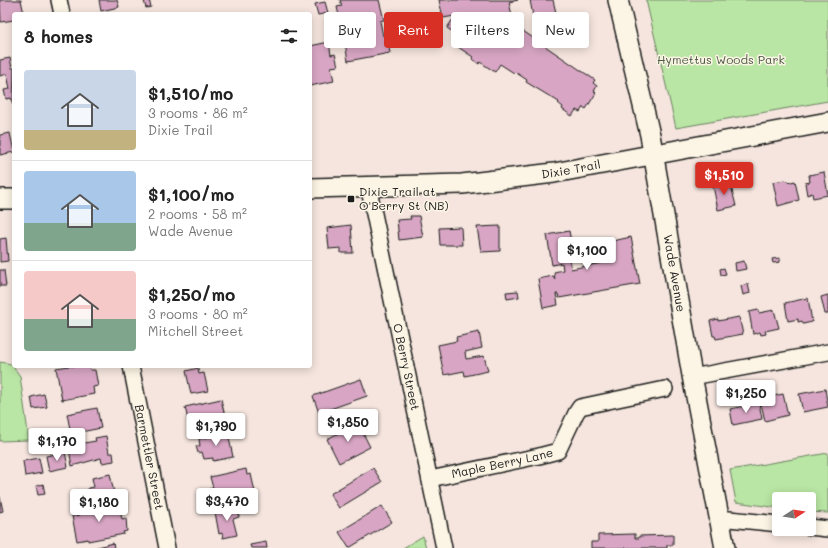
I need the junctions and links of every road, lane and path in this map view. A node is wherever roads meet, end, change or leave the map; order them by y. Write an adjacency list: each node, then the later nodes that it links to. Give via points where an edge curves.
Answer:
1 (59, 0): 3 (street)
2 (618, 0): 5 (main road, Wade Avenue)
3 (62, 12)
4 (828, 122): 5 (main road, Dixie Trail)
5 (653, 155): 6 (main road, Dixie Trail, via 554,173 462,184); 12 (main road, Wade Avenue)
6 (368, 185): 7 (main road, Dixie Trail); 14 (street, O Berry Street)
7 (312, 188)
8 (0, 199): 9 (main road)
9 (12, 199)
10 (828, 352): 12 (street)
11 (131, 368): 19 (street, Barmettler Street)
12 (692, 377): 15 (main road, Wade Avenue)
13 (665, 389): 14 (street, Maple Berry Lane, via 580,407 558,451)
14 (430, 478): 20 (street, O Berry Street)
15 (719, 518): 16 (street); 21 (main road, Wade Avenue)
16 (772, 523)
17 (816, 528): 18 (street)
18 (828, 529)
19 (167, 548)
20 (444, 548)
21 (725, 548)

